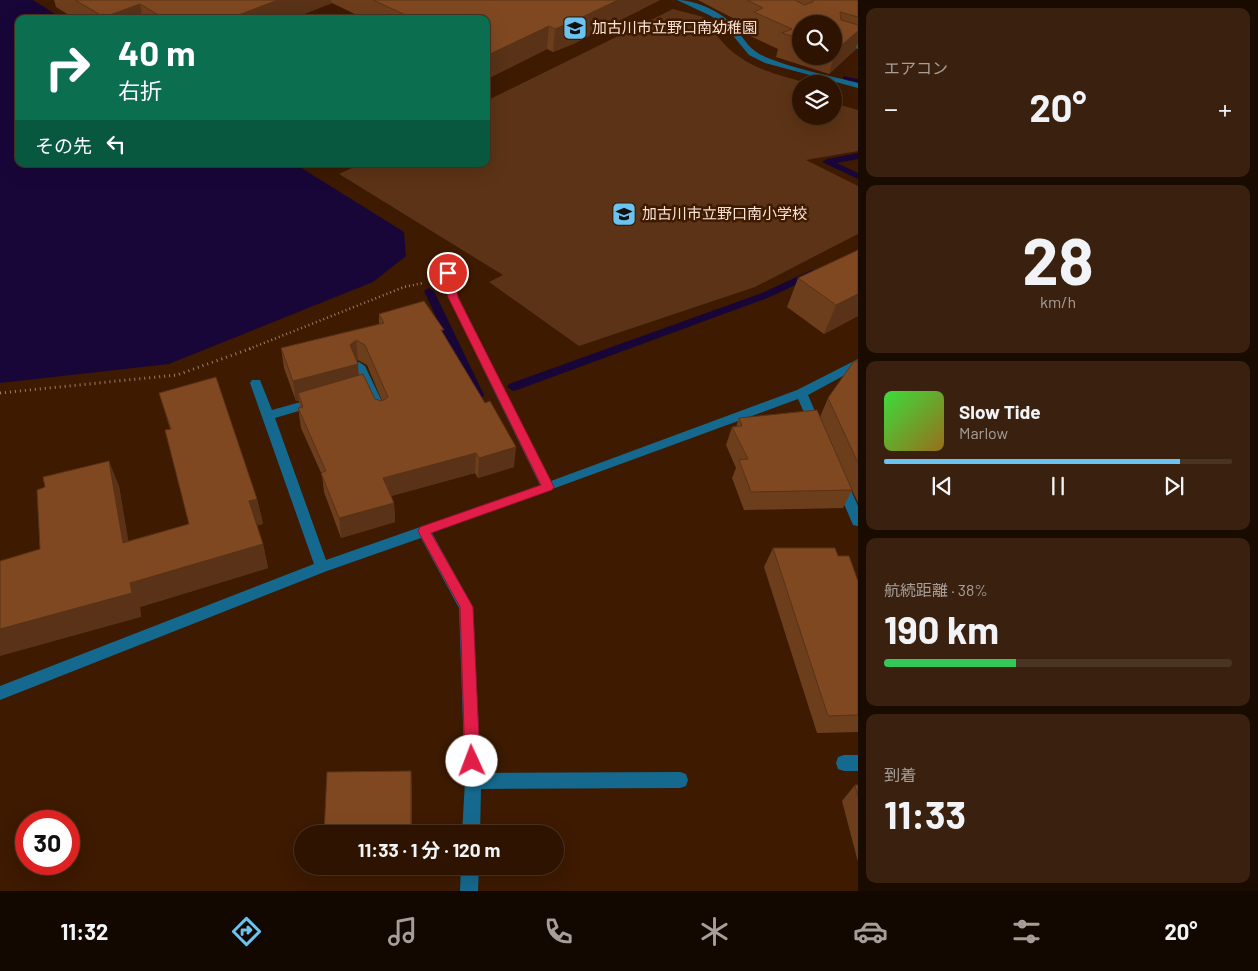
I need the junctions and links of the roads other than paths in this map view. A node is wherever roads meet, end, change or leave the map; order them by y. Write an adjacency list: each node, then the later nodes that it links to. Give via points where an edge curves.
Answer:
1 (681, 0): 4 (street, via 727,23 752,53 768,62)
2 (842, 42): 3 (street)
3 (858, 47)
4 (858, 86)
5 (459, 260): 15 (street, via 448,273 453,297)
6 (858, 363): 9 (street)
7 (360, 366): 12 (street, via 365,388)
8 (256, 383): 11 (street)
9 (801, 393): 13 (street); 15 (street)
10 (324, 400): 11 (street)
11 (269, 415): 18 (street)
12 (382, 415)
13 (820, 436)
14 (835, 470): 16 (street)
15 (548, 487): 17 (street)
16 (858, 521)
17 (424, 531): 18 (street); 20 (street, via 466,607)
18 (322, 567): 19 (street)
19 (0, 693)
20 (473, 780): 21 (street); 22 (street)
21 (680, 780)
22 (471, 825)
23 (470, 875): 24 (street)
24 (469, 891)

